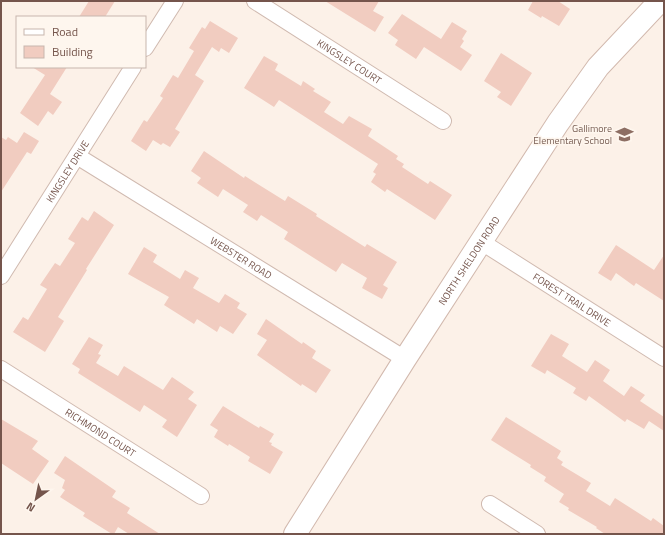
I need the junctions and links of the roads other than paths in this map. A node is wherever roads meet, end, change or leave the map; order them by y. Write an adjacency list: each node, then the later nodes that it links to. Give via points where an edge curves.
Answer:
1 (175, 1): 4 (street)
2 (255, 1): 6 (street, KINGSLEY COURT)
3 (660, 1): 8 (main road, NORTH SHELDON ROAD, via 598,67)
4 (146, 46)
5 (132, 68): 7 (street, KINGSLEY DRIVE)
6 (443, 121)
7 (77, 156): 9 (street, KINGSLEY DRIVE); 11 (street, WEBSTER ROAD)
8 (480, 242): 10 (street, FOREST TRAIL DRIVE); 11 (main road, NORTH SHELDON ROAD)
9 (1, 276)
10 (664, 358)
11 (405, 359): 15 (main road, NORTH SHELDON ROAD)
12 (1, 369): 13 (street, RICHMOND COURT)
13 (201, 496)
14 (490, 504): 16 (street)
15 (295, 534)
16 (537, 534)

